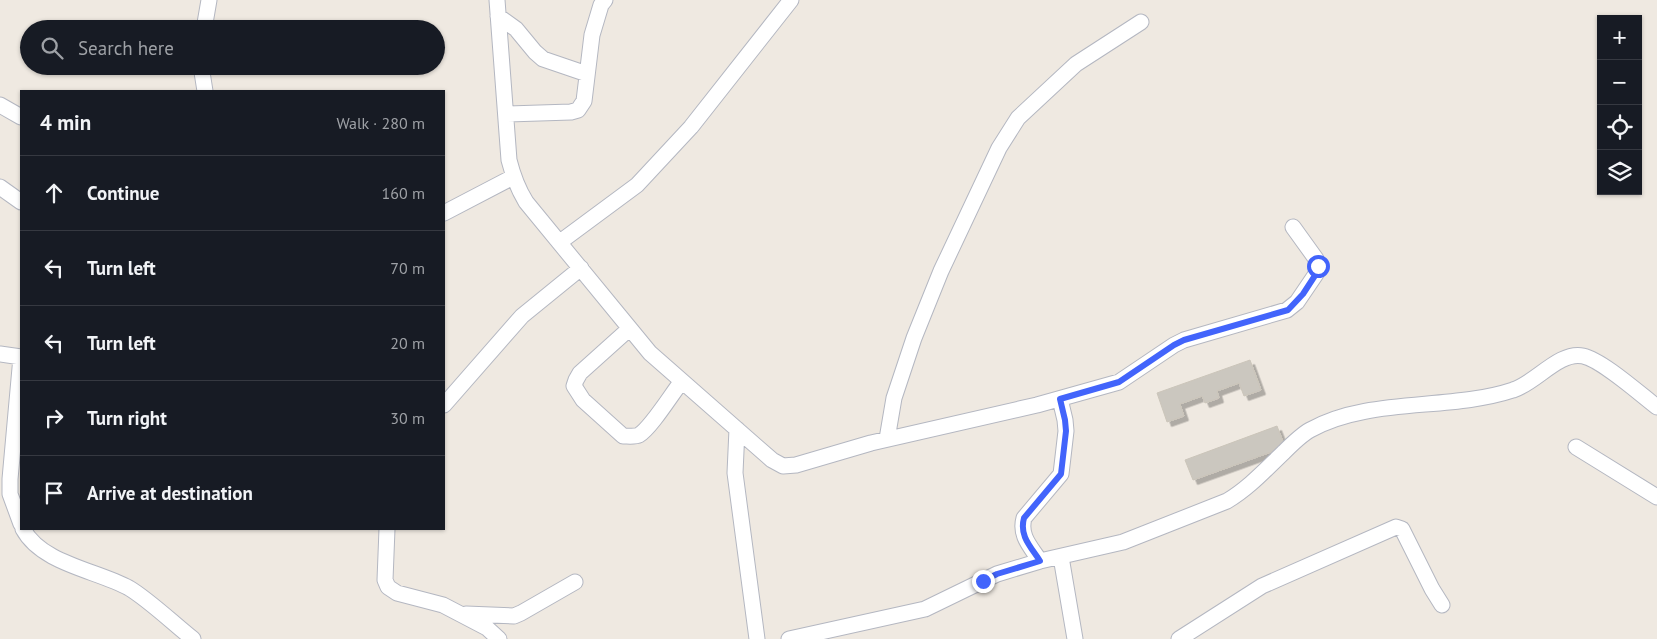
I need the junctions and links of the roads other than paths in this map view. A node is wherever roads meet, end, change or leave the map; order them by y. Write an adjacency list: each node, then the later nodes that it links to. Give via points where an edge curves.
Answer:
1 (208, 0): 6 (street)
2 (497, 0): 5 (street)
3 (605, 0): 8 (street, via 592,35)
4 (791, 0): 19 (street, via 691,127 637,185)
5 (498, 16): 8 (street, via 516,29 544,59); 12 (street)
6 (205, 20)
7 (1141, 22): 30 (street, via 1076,64 1018,118 999,148 941,271 914,338 894,398)
8 (587, 74): 12 (street, via 584,101 578,110)
9 (203, 75): 10 (street)
10 (206, 90)
11 (0, 105): 13 (street)
12 (506, 114): 14 (street)
13 (20, 116)
14 (513, 177): 17 (street); 19 (street, via 526,202)
15 (0, 187): 16 (street)
16 (20, 201)
17 (445, 212)
18 (1293, 227): 26 (street, via 1318,266 1303,294 1288,310 1184,340 1119,382)
19 (560, 242): 20 (street)
20 (581, 268): 21 (street); 27 (street, via 522,316)
21 (629, 329): 25 (street, via 650,353); 25 (street, via 580,373 574,386 583,400 623,436 639,435)
22 (0, 354): 23 (street)
23 (20, 357)
24 (20, 368): 33 (street, via 10,494)
25 (682, 380): 29 (street)
26 (1060, 399): 30 (street); 37 (street, via 1066,431 1061,474 1024,518 1022,526 1024,536)
27 (445, 404)
28 (1657, 407): 36 (street, via 1598,361 1571,355 1514,390 1472,399 1338,417 1309,430 1242,492 1227,501 1123,542)
29 (737, 429): 30 (street, via 783,466); 44 (street, via 735,472)
30 (887, 439)
31 (1576, 447): 32 (street)
32 (1657, 497)
33 (20, 521)
34 (24, 530): 43 (street, via 28,539 60,560 128,588)
35 (388, 530): 40 (street, via 384,580 388,587 443,604)
36 (1061, 557): 37 (street); 46 (street)
37 (1040, 561): 45 (street, via 997,574 925,609)
38 (575, 582): 41 (street, via 521,613)
39 (1442, 605): 47 (street, via 1402,529 1396,527 1262,586)
40 (461, 614): 41 (street); 42 (street)
41 (506, 616): 42 (street)
42 (498, 637)
43 (193, 639)
44 (757, 639)
45 (789, 639)
46 (1075, 639)
47 (1179, 639)

